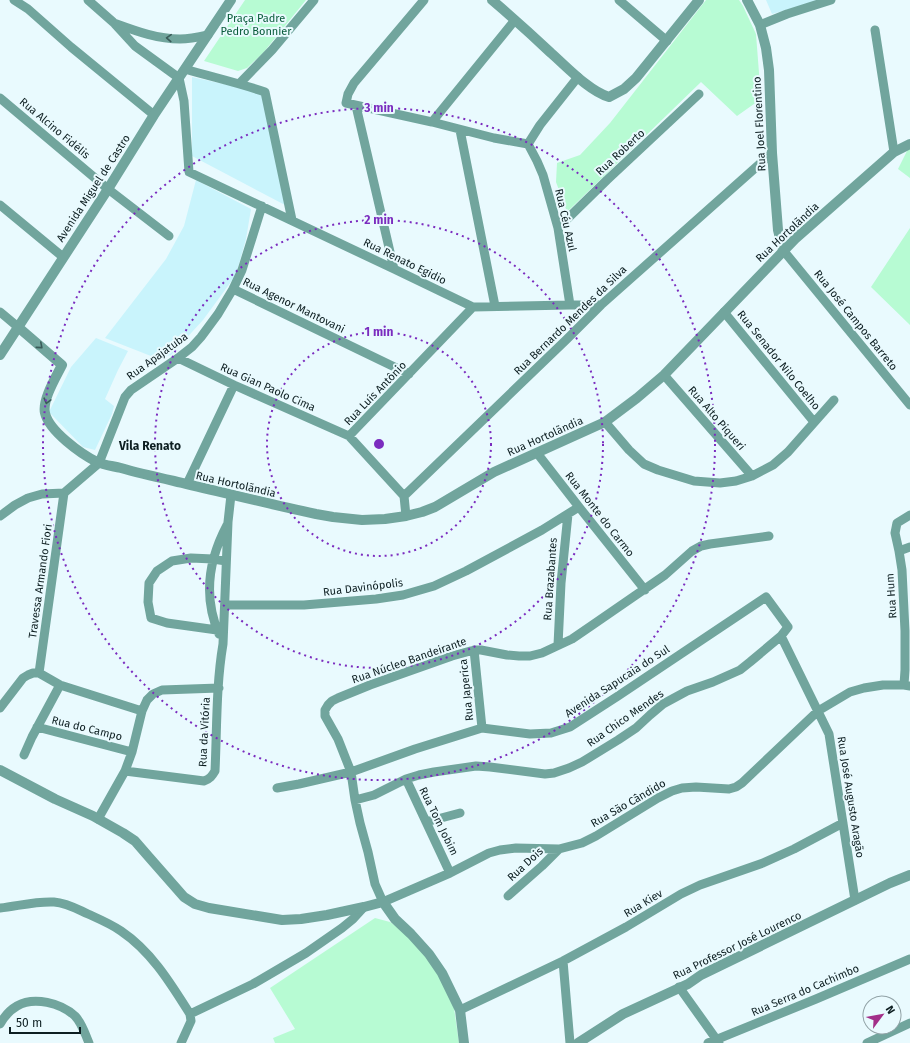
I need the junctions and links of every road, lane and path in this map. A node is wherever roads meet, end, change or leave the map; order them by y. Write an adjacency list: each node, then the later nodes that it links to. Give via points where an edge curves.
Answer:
1 (14, 0): 23 (street)
2 (88, 0): 12 (street)
3 (231, 0): 15 (street, Avenida Miguel de Castro)
4 (314, 0): 19 (street)
5 (424, 0): 22 (street, via 354,83 346,104)
6 (492, 0): 11 (street)
7 (619, 0): 16 (street)
8 (699, 0): 16 (street)
9 (747, 0): 13 (street, Rua Joel Florentino)
10 (831, 0): 13 (street)
11 (515, 20): 18 (street); 24 (street)
12 (113, 22): 15 (street, one-way to 12, via 181,39 159,38); 17 (street, via 135,46)
13 (760, 25): 29 (street, Rua Joel Florentino, via 769,70)
14 (875, 30): 28 (street)
15 (208, 35): 17 (street, Avenida Miguel de Castro)
16 (667, 41): 18 (street, via 636,78 624,89 609,97 602,95)
17 (182, 73): 19 (street); 23 (street, Avenida Miguel de Castro); 32 (street, Rua Renato Egidio, via 189,172)
18 (578, 77): 26 (street)
19 (240, 84): 33 (street, via 265,92)
20 (699, 94): 34 (street, Rua Roberto)
21 (0, 98): 30 (street, Rua Alcino Fidélis)
22 (356, 106): 24 (street); 38 (street)
23 (154, 115): 30 (street, Avenida Miguel de Castro)
24 (432, 122): 25 (street)
25 (460, 130): 26 (street); 41 (street)
26 (528, 144): 34 (street, Rua Céu Azul, via 543,175)
27 (910, 144): 28 (street, Rua Hortolãndia)
28 (894, 152): 36 (street, Rua Hortolãndia)
29 (772, 153): 36 (street, Rua Joel Florentino, via 778,230); 42 (street, Rua Bernardo Mendes da Silva)
30 (108, 189): 35 (street, Rua Alcino Fidélis); 37 (street, Avenida Miguel de Castro)
31 (0, 206): 37 (street)
32 (262, 206): 33 (street, Rua Renato Egidio); 39 (street, Rua Apajatuba, via 242,270)
33 (292, 220): 38 (street, Rua Renato Egidio)
34 (558, 228): 40 (street, Rua Céu Azul)
35 (169, 236)
36 (783, 250): 45 (street, Rua Hortolãndia); 53 (street, Rua José Campos Barreto)
37 (64, 257): 46 (street, Avenida Miguel de Castro)
38 (394, 269): 43 (street, Rua Renato Egidio)
39 (233, 289): 48 (street, Rua Apajatuba, via 201,337); 49 (street, Rua Agenor Mantovani)
40 (570, 305): 41 (street, Rua Renato Egidio); 42 (street, Rua Renato Egidio)
41 (495, 306): 43 (street, Rua Renato Egidio)
42 (601, 306): 63 (street, Rua Bernardo Mendes da Silva)
43 (473, 307): 49 (street, Rua Luís Antônio)
44 (0, 312): 46 (street)
45 (724, 312): 50 (street, Rua Hortolãndia); 55 (street, Rua Senador Nilo Coelho)
46 (18, 327): 47 (street, Avenida Miguel de Castro); 58 (street, Rua Hortolãndia, one-way to 58, via 62,365 45,404 47,419 71,445)
47 (0, 355)
48 (178, 358): 51 (street, Rua Gian Paolo Cima); 58 (street, Rua Apajatuba, via 131,390 125,397)
49 (409, 374): 56 (street, Rua Luís Antônio)
50 (664, 375): 54 (street, Rua Hortolãndia); 59 (street, Rua Alto Piqueri)
51 (234, 385): 56 (street, Rua Gian Paolo Cima); 60 (street)
52 (834, 400): 55 (street)
53 (910, 405)
54 (605, 422): 57 (street, Rua Hortolãndia); 59 (street, via 644,464 658,470 694,481 720,483)
55 (814, 422): 59 (street, via 788,452 773,465)
56 (349, 436): 63 (street, Rua Luís Antônio)
57 (538, 453): 64 (street, Rua Monte do Carmo); 68 (street, Rua Hortolãndia, via 494,472 435,507)
58 (99, 463): 60 (street, Rua Hortolãndia); 61 (street)
59 (752, 476)
60 (187, 484): 62 (street, Rua Hortolãndia)
61 (64, 492): 67 (street, via 28,498); 81 (street, Travessa Armando Fiori)
62 (231, 495): 68 (street, Rua Hortolãndia, via 333,517 362,520); 69 (street, Rua da Vitória)
63 (404, 496): 68 (street)
64 (579, 508): 65 (street, Rua Davinópolis); 75 (street, Rua Monte do Carmo)
65 (568, 514): 76 (street, Rua Davinópolis, via 466,571 434,586 403,595 304,606); 79 (street, Rua Brazabantes)
66 (910, 515): 72 (street, Rua Hum, via 897,523 895,532)
67 (0, 516)
68 (406, 516)
69 (228, 522): 73 (street, Rua da Vitória); 74 (street, Rua da Vitória)
70 (769, 536): 75 (street, Rua Núcleo Bandeirante, via 701,546)
71 (910, 547): 72 (street)
72 (899, 551): 83 (street, Rua Hum)
73 (213, 559): 74 (street); 77 (street, Rua da Vitória, via 210,595 212,612); 77 (street, via 191,558 172,561 157,571 149,583 148,602 151,618 167,623)
74 (226, 561): 76 (street, Rua da Vitória)
75 (645, 590): 79 (street, Rua Núcleo Bandeirante)
76 (224, 605): 77 (street, Rua da Vitória)
77 (220, 630): 84 (street, Rua da Vitória, via 223,644)
78 (781, 636): 87 (street, Rua José Augusto Aragão); 89 (street, Avenida Sapucaia do Sul, via 788,627 766,597 570,727 551,733 530,734); 95 (street, Rua Chico Mendes, via 740,670 687,691 663,704 636,728 569,768 545,774 476,766)
79 (558, 646): 80 (street, Rua Núcleo Bandeirante, via 530,656)
80 (474, 650): 89 (street, Rua Japerica); 94 (street, Rua Núcleo Bandeirante, via 370,685 328,704 326,716)
81 (39, 673): 82 (street); 85 (street, via 23,678)
82 (60, 684): 86 (street); 88 (street)
83 (907, 685): 87 (street, Rua São Cândido, via 882,685 850,692)
84 (219, 688): 86 (street, Rua da Vitória, via 162,690 147,700); 93 (street, Rua da Vitória, via 215,771 209,780)
85 (0, 708)
86 (142, 711): 90 (street, Rua do Campo)
87 (818, 712): 101 (street, Rua José Augusto Aragão, via 829,734); 102 (street, Rua São Cândido, via 736,787 696,787 672,791 596,836 582,843)
88 (37, 727): 90 (street, Rua do Campo); 91 (street)
89 (482, 728): 94 (street, Avenida Sapucaia do Sul)
90 (132, 752): 93 (street, Rua do Campo)
91 (24, 755)
92 (0, 770): 99 (street)
93 (126, 772): 99 (street)
94 (351, 772): 96 (street, Avenida Sapucaia do Sul); 97 (street, Rua Núcleo Bandeirante)
95 (406, 779): 97 (street, Rua Chico Mendes); 100 (street, Rua Tom Jobim)
96 (277, 788)
97 (355, 800): 107 (street, Rua Núcleo Bandeirante, via 375,884)
98 (460, 813): 100 (street)
99 (98, 819): 108 (street, via 134,841 184,897 195,904 282,920)
100 (426, 822): 103 (street, Rua Tom Jobim)
101 (843, 823): 106 (street, Rua José Augusto Aragão); 111 (street, Rua Kiev, via 763,863 681,894)
102 (559, 848): 103 (street, Rua São Cândido, via 500,850); 105 (street, Rua Dois)
103 (450, 873): 107 (street, Rua São Cândido)
104 (910, 875): 106 (street, Rua Professor José Lourenco)
105 (508, 896)
106 (855, 900): 112 (street, Rua Professor José Lourenco)
107 (383, 902): 108 (street); 113 (street, via 395,919 429,954)
108 (364, 907): 114 (street, via 342,928 306,953 271,974)
109 (0, 908): 114 (street, via 53,902 65,904 121,930 156,963)
110 (910, 958): 117 (street, Rua Serra do Cachimbo)
111 (563, 961): 113 (street, Rua Kiev); 121 (street)
112 (679, 987): 117 (street); 122 (street, Rua Professor José Lourenco, via 623,1014)
113 (460, 1010): 120 (street)
114 (190, 1014): 119 (street, via 191,1021)
115 (0, 1024): 118 (street, via 17,1006 46,1002 55,1004 75,1016 81,1023)
116 (909, 1026): 123 (street)
117 (715, 1042)
118 (89, 1043)
119 (181, 1043)
120 (464, 1043)
121 (570, 1043)
122 (578, 1043)
123 (867, 1043)

